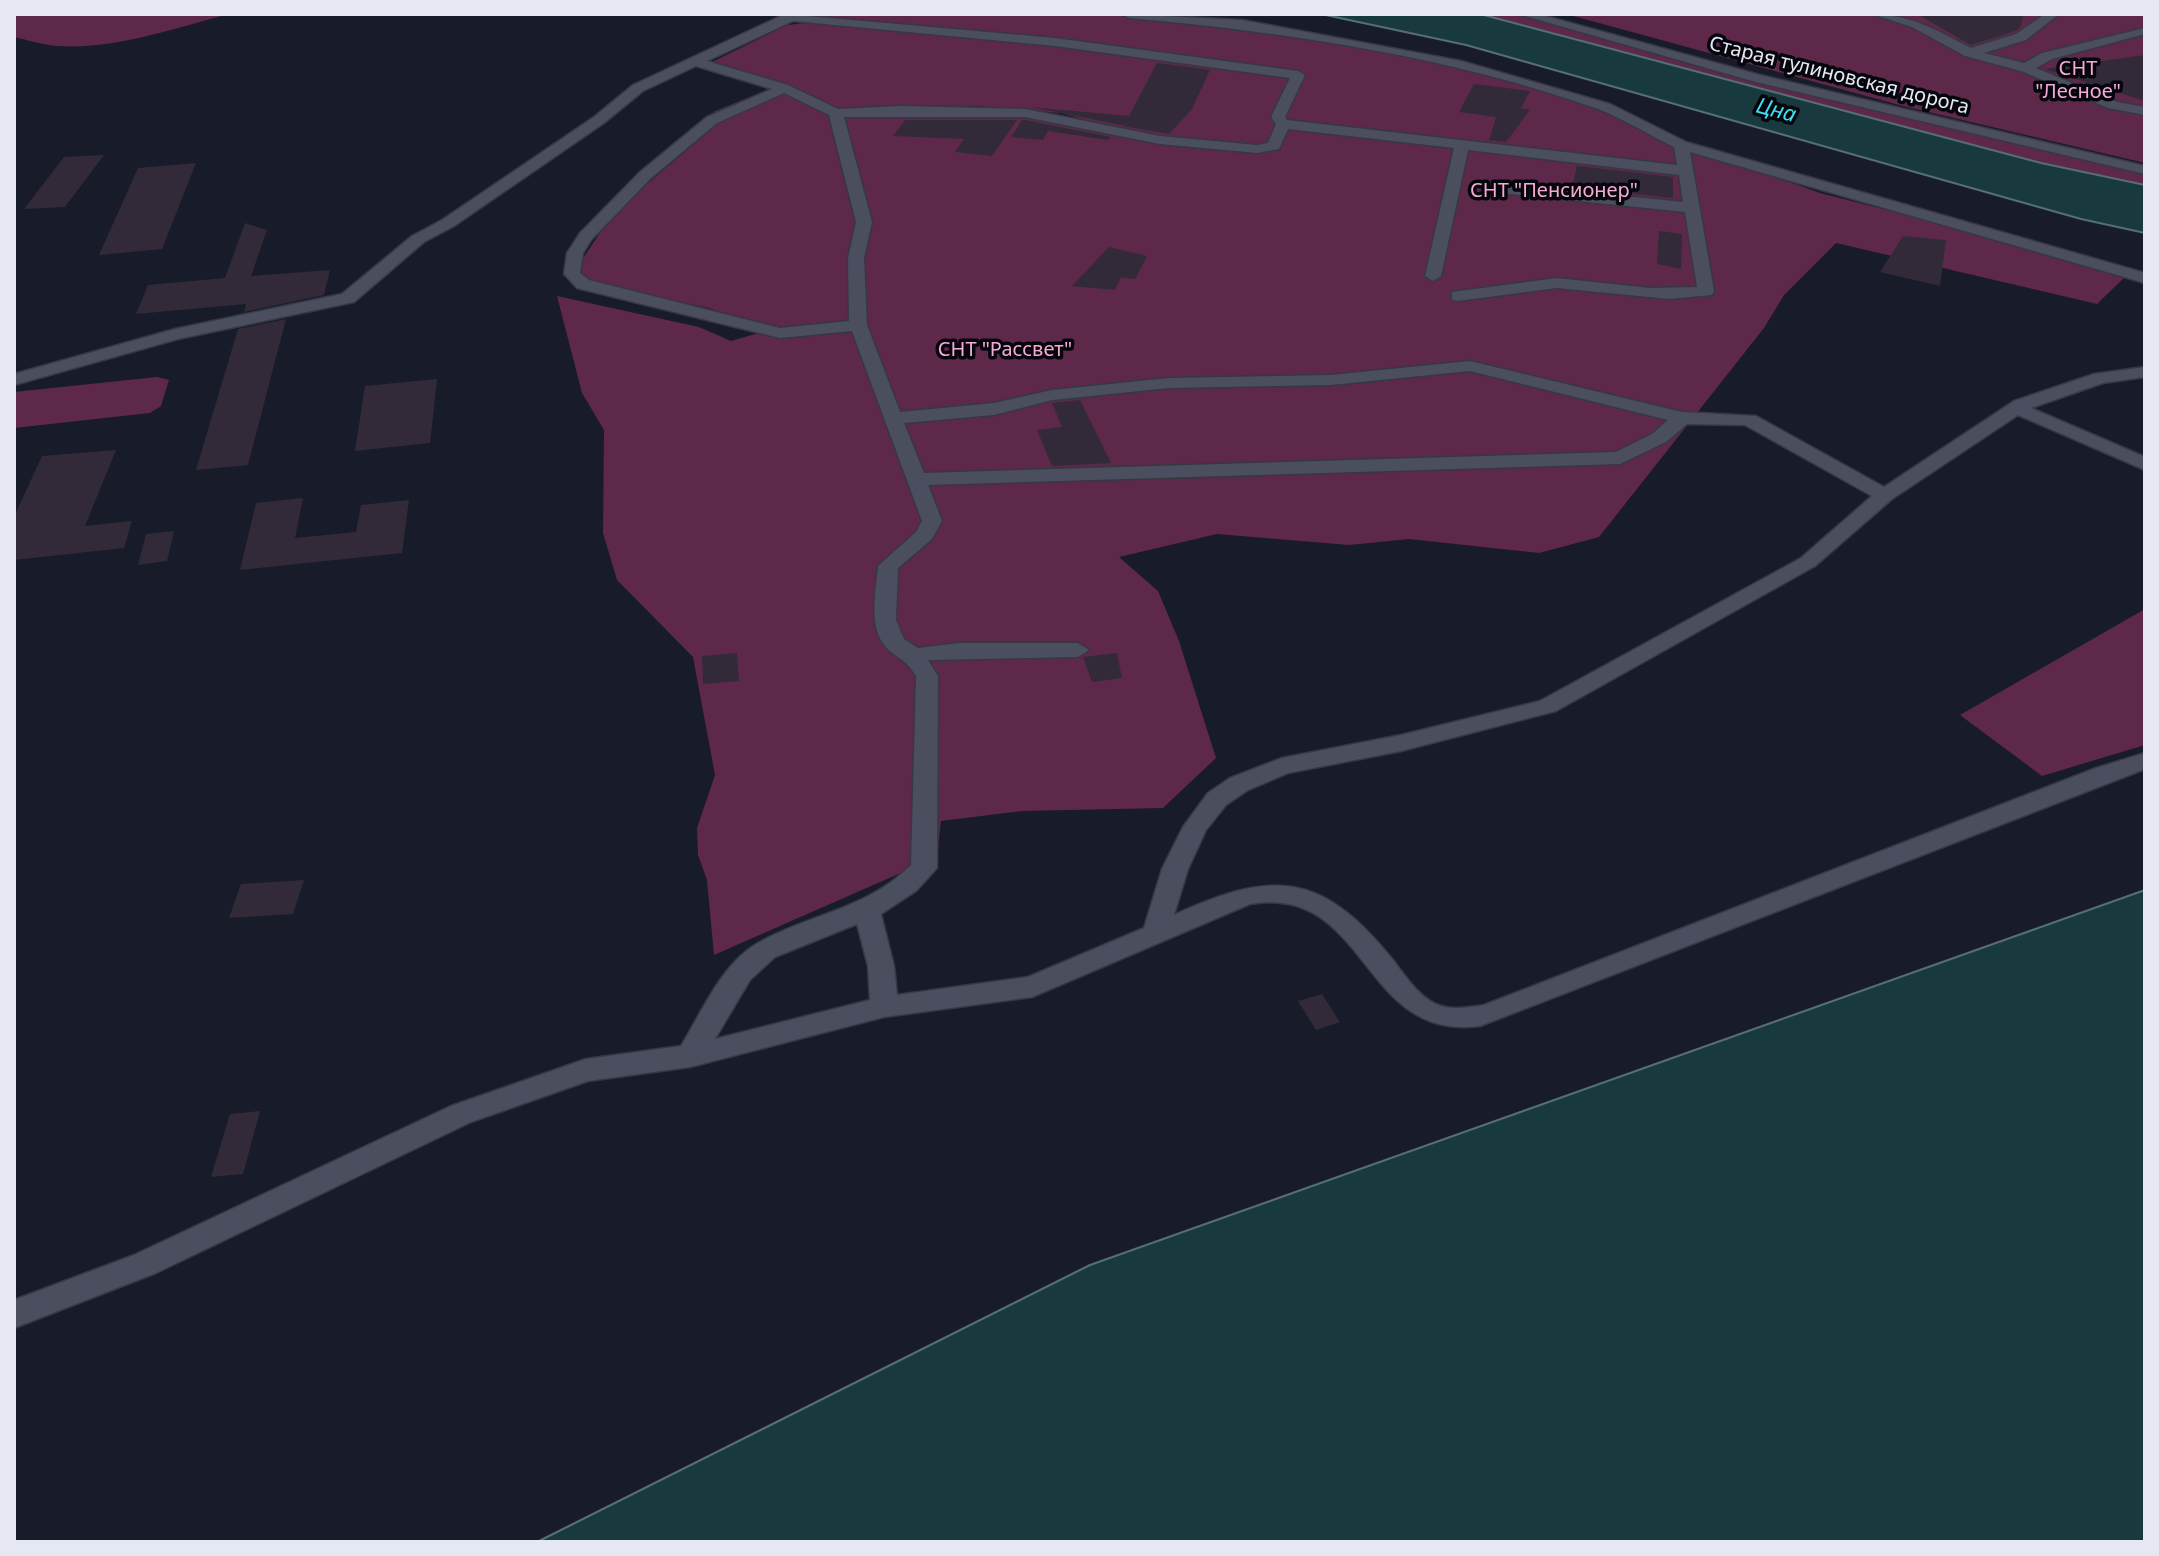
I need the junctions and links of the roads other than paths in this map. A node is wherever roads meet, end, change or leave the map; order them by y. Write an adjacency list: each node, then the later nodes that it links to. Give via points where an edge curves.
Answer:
1 (1129, 14): 10 (street, via 1242,24)
2 (1524, 14): 7 (street, Старая тулиновская дорога)
3 (1588, 14): 7 (street)
4 (1878, 14): 9 (street, via 1916,24)
5 (2053, 14): 9 (street, via 2021,37)
6 (794, 16): 10 (street, via 1055,42); 11 (street)
7 (1557, 21): 19 (street, Старая тулиновская дорога, via 1772,81)
8 (2143, 31): 12 (street, via 2047,56)
9 (1970, 53): 12 (street)
10 (1310, 56): 16 (street, via 1278,117); 18 (street, via 1456,64 1605,107)
11 (695, 62): 13 (street); 28 (street, via 638,88 599,120 418,239 348,298 175,334)
12 (2026, 68): 14 (street, via 2113,105)
13 (783, 88): 15 (street); 26 (street, via 697,130 577,249 572,274 577,282 597,289 780,333)
14 (2145, 111)
15 (836, 113): 16 (street, via 1025,113 1160,140 1262,149 1274,146); 26 (street, via 864,222 856,258)
16 (1283, 124): 17 (street)
17 (1462, 143): 20 (street); 23 (street)
18 (1681, 145): 20 (street); 24 (street)
19 (2145, 170)
20 (1686, 171): 22 (street)
21 (1500, 188): 22 (street)
22 (1692, 208): 25 (street, via 1706,291 1658,294 1557,283)
23 (1433, 276)
24 (2145, 278)
25 (1458, 296)
26 (858, 325): 30 (street)
27 (2138, 375): 29 (street, via 2100,378)
28 (14, 380)
29 (2017, 408): 32 (street); 34 (street)
30 (896, 418): 31 (street, via 1169,383 1331,380 1470,366); 33 (street)
31 (1682, 418): 33 (street, via 1659,438 1620,458); 34 (street, via 1749,420)
32 (2145, 464)
33 (918, 479): 36 (street, via 932,521 925,535 888,566 885,588 889,632 894,643)
34 (1885, 495): 39 (street, via 1808,562 1548,706 1282,766 1239,784 1217,799 1195,827 1175,869)
35 (1078, 650): 36 (street)
36 (914, 655): 38 (street, via 927,676 924,868)
37 (2145, 761): 39 (street, via 1487,1015 1455,1019 1429,1013 1404,993 1369,948 1332,913 1298,893 1238,899)
38 (867, 910): 40 (street, via 881,966); 41 (street, via 766,950 740,973)
39 (1155, 934): 40 (street, via 1032,987)
40 (884, 1007): 41 (street)
41 (690, 1056): 42 (street, via 586,1070 461,1114 145,1264)
42 (14, 1314)

